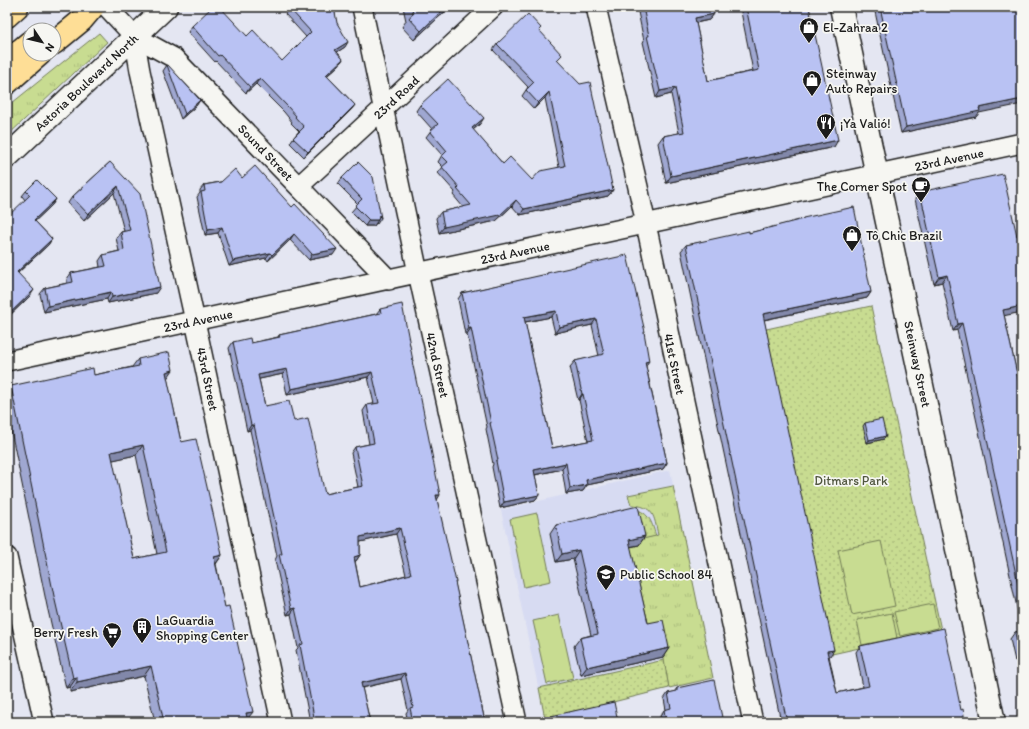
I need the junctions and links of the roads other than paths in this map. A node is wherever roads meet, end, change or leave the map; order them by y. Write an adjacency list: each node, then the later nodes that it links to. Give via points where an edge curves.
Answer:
1 (16, 7): 10 (highway)
2 (73, 7): 11 (highway)
3 (93, 7): 13 (highway, via 82,20)
4 (107, 7): 12 (street, Sound Street)
5 (166, 7): 12 (street, Astoria Boulevard North)
6 (362, 7): 18 (street, 42nd Street)
7 (493, 7): 18 (street, 23rd Road)
8 (596, 7): 23 (street, 41st Street)
9 (841, 7): 21 (street, Steinway Street)
10 (7, 16)
11 (55, 22)
12 (128, 30): 20 (street, Astoria Boulevard North); 22 (street, Sound Street, via 174,58); 26 (street, 43rd Street, via 140,71)
13 (62, 36)
14 (22, 49): 15 (highway)
15 (7, 61)
16 (31, 62): 17 (highway)
17 (7, 83)
18 (383, 109): 22 (street, 23rd Road); 24 (street, 42nd Street)
19 (1022, 144): 21 (street, 23rd Avenue)
20 (7, 157)
21 (877, 175): 23 (street, 23rd Avenue); 33 (street, Steinway Street)
22 (299, 186): 25 (street, Sound Street)
23 (646, 224): 24 (street, 23rd Avenue); 32 (street, 41st Street)
24 (418, 273): 25 (street, 23rd Avenue); 31 (street, 42nd Street)
25 (389, 280): 26 (street, 23rd Avenue)
26 (195, 321): 27 (street, 23rd Avenue); 30 (street, 43rd Street)
27 (7, 361)
28 (7, 557): 29 (street)
29 (44, 722)
30 (281, 722)
31 (518, 722)
32 (753, 722)
33 (994, 722)

